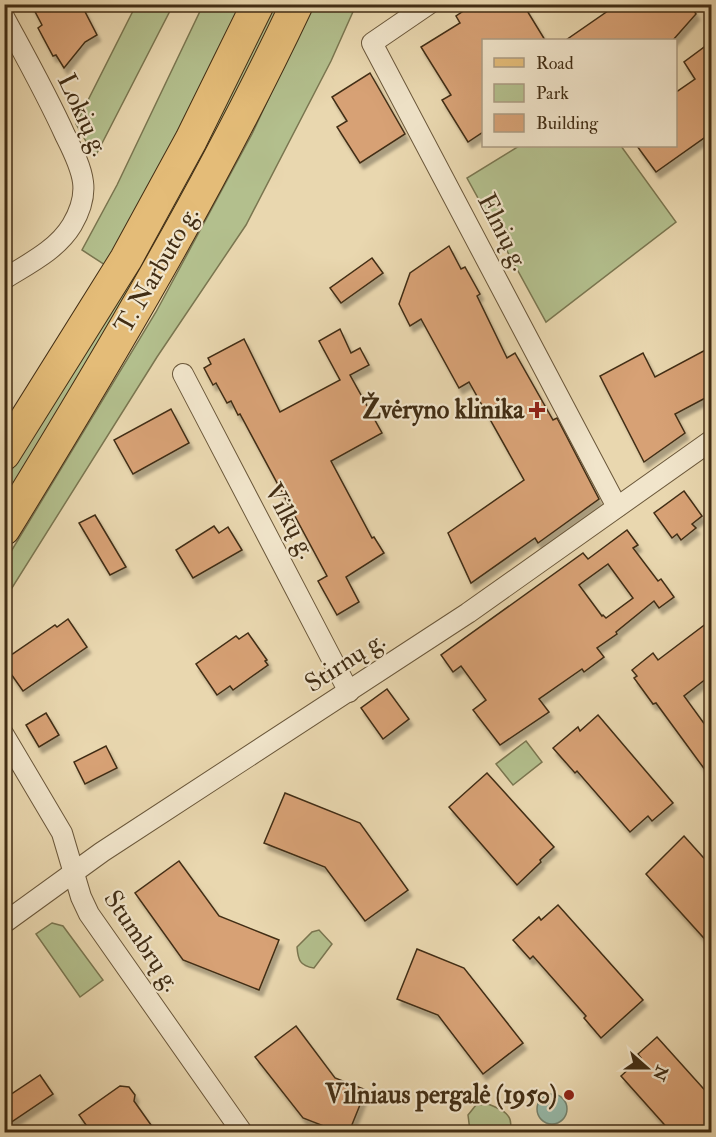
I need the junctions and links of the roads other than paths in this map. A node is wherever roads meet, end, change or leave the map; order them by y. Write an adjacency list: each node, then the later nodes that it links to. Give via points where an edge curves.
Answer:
1 (258, 4): 7 (main road, T. Narbuto g., via 191,140 131,249)
2 (297, 4): 11 (main road, T. Narbuto g., via 220,160)
3 (429, 4): 10 (street, Elnių g., via 372,43)
4 (4, 17): 5 (street, Lokių g., via 74,154 83,181 83,196 62,238)
5 (4, 279)
6 (183, 374): 12 (street, Vilkų g.)
7 (15, 430): 9 (main road, T. Narbuto g.)
8 (711, 440): 10 (street, Stirnų g.)
9 (4, 454)
10 (617, 507): 12 (street, Stirnų g.)
11 (4, 529)
12 (349, 692): 14 (street, Stirnų g.)
13 (4, 735): 14 (street, Stumbrų g., via 62,832)
14 (74, 874): 15 (street, Stirnų g.); 16 (street, Stumbrų g., via 89,914)
15 (4, 923)
16 (242, 1132)

